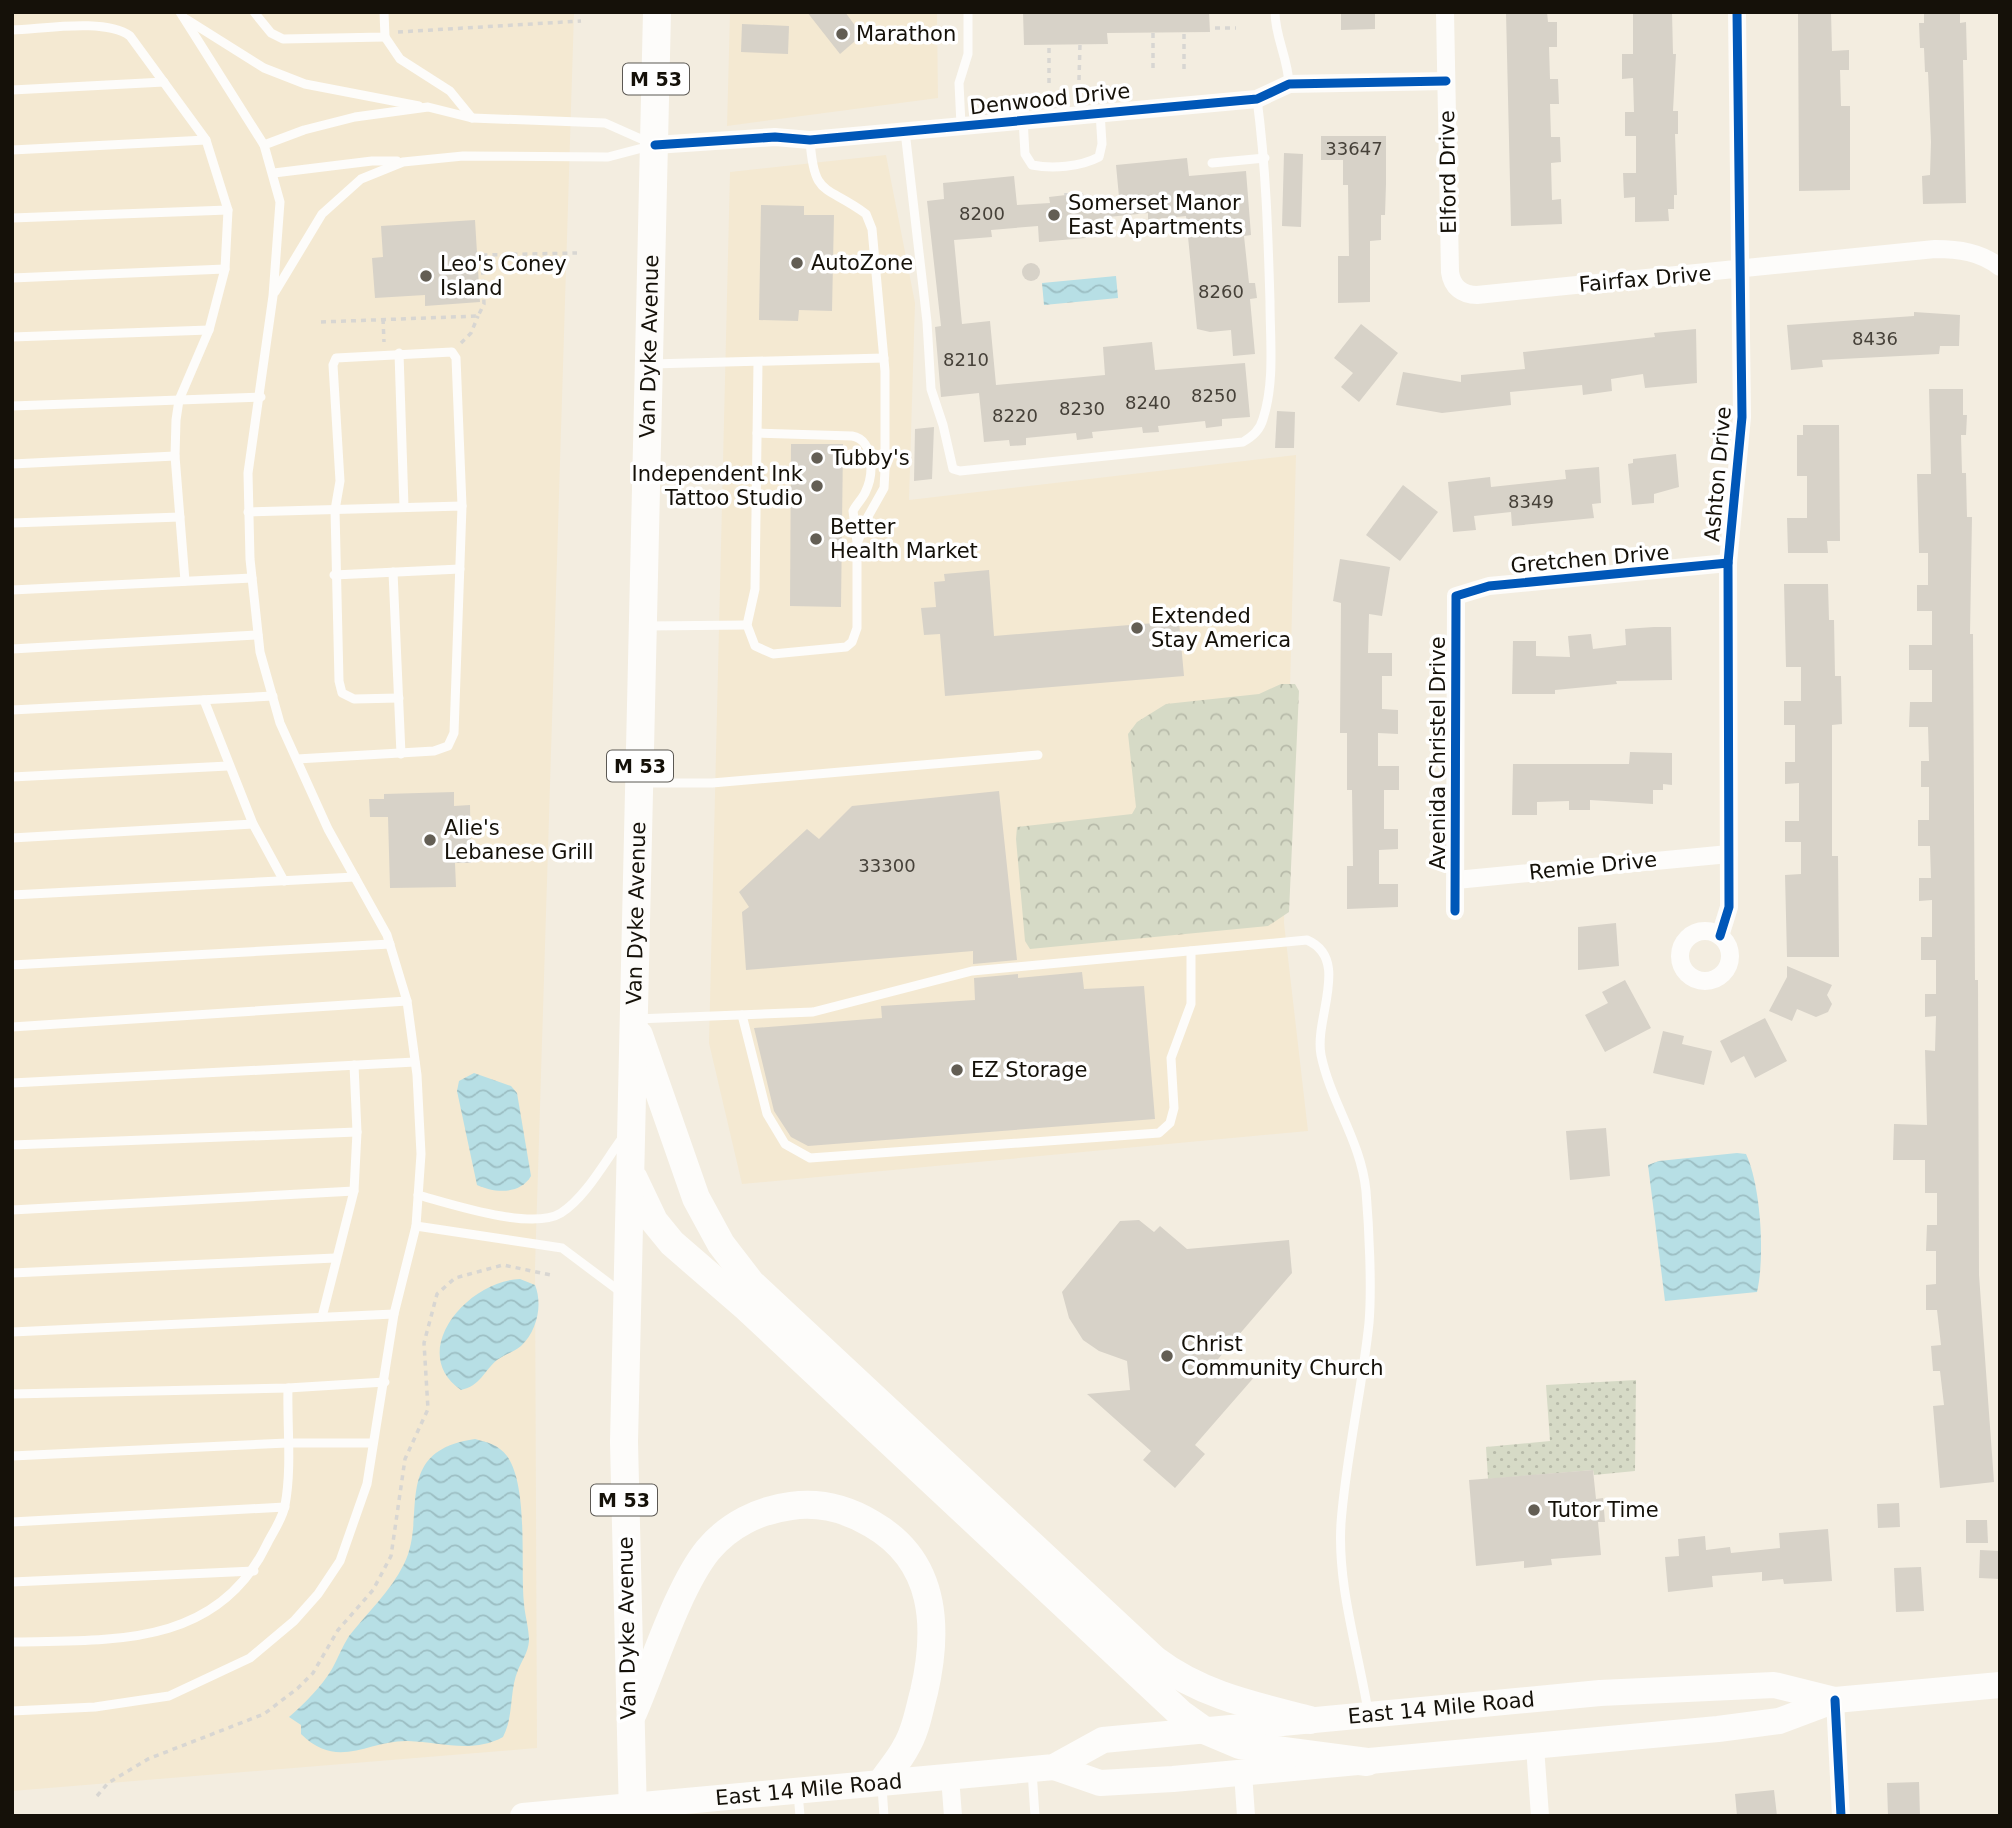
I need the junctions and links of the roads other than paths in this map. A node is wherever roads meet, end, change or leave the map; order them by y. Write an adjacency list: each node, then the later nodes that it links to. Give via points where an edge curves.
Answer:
1 (254, 12): 10 (lane, via 271,33 283,38)
2 (384, 12): 10 (lane)
3 (657, 12): 25 (main road, Van Dyke Avenue / M 53)
4 (968, 12): 20 (lane, via 968,54 960,83)
5 (1275, 12): 13 (lane)
6 (1445, 12): 11 (street, Elford Drive)
7 (1737, 12): 35 (street, Ashton Drive)
8 (181, 14): 16 (lane, via 264,68 305,84); 24 (lane)
9 (12, 30): 12 (lane, via 118,27)
10 (386, 37): 18 (lane, via 401,59 450,91)
11 (1446, 81): 13 (street, Denwood Drive); 37 (street, Elford Drive, via 1450,272)
12 (164, 82): 14 (lane); 23 (lane)
13 (1289, 84): 15 (street, Denwood Drive)
14 (12, 90)
15 (1257, 99): 17 (street, Denwood Drive); 27 (lane)
16 (428, 107): 18 (lane); 24 (lane, via 355,117)
17 (1100, 112): 19 (street, Denwood Drive); 19 (lane, via 1099,157 1045,167 1032,165 1025,154)
18 (472, 118): 25 (lane, via 605,123)
19 (1023, 119): 20 (street, Denwood Drive)
20 (961, 125): 21 (street, Denwood Drive)
21 (905, 131): 22 (street, Denwood Drive); 27 (lane, via 930,389 943,425 949,462 960,471 1243,442 1254,436 1268,401 1271,367)
22 (810, 140): 25 (street, Denwood Drive, via 775,137); 42 (lane, via 816,181 866,214 872,229)
23 (206, 141): 26 (lane); 31 (lane)
24 (264, 145): 30 (lane)
25 (655, 145): 28 (lane, via 608,157 463,156); 44 (main road, Van Dyke Avenue / M 53)
26 (12, 150)
27 (1265, 158): 29 (lane)
28 (403, 162): 30 (lane, via 372,161); 38 (lane, via 361,179 322,214)
29 (1212, 163)
30 (274, 173): 38 (lane, via 280,213)
31 (228, 210): 32 (lane); 34 (lane)
32 (12, 218)
33 (1999, 265): 35 (street, Fairfax Drive, via 1957,249)
34 (225, 270): 36 (lane); 39 (lane)
35 (1740, 270): 37 (street, Fairfax Drive, via 1477,295); 58 (street, Ashton Drive, via 1742,417)
36 (12, 278)
37 (1457, 289)
38 (273, 296): 45 (lane)
39 (209, 330): 40 (lane); 46 (lane)
40 (12, 337)
41 (399, 353): 51 (lane, via 452,352 456,358); 52 (lane); 53 (lane, via 344,355 333,365 340,481)
42 (884, 358): 43 (lane); 57 (lane, via 884,488)
43 (758, 362): 44 (lane); 48 (lane)
44 (649, 364): 67 (main road, Van Dyke Avenue / M 53)
45 (261, 397): 46 (lane); 54 (lane, via 248,473)
46 (179, 400): 47 (lane); 49 (lane)
47 (12, 406)
48 (757, 433): 57 (lane, via 864,439 870,471 866,491 853,511); 66 (lane, via 755,589)
49 (176, 456): 50 (lane); 55 (lane)
50 (12, 464)
51 (462, 506): 52 (lane); 59 (lane)
52 (404, 507): 53 (lane)
53 (334, 510): 54 (lane); 61 (lane)
54 (248, 512): 62 (lane)
55 (180, 517): 56 (lane); 63 (lane)
56 (12, 523)
57 (858, 544): 66 (lane, via 857,628 846,647 773,654 755,646)
58 (1728, 563): 65 (street, Gretchen Drive, via 1489,586); 82 (street, Ashton Drive)
59 (460, 569): 60 (lane); 74 (lane, via 454,733 448,746)
60 (393, 572): 61 (lane); 71 (lane)
61 (334, 575): 71 (lane, via 342,693 354,699)
62 (252, 578): 63 (lane); 68 (lane)
63 (185, 581): 64 (lane)
64 (12, 590)
65 (1456, 596): 84 (street, Avenida Christel Drive)
66 (747, 625): 67 (lane)
67 (642, 626): 79 (main road, Van Dyke Avenue / M 53)
68 (258, 635): 69 (lane); 70 (lane)
69 (12, 649)
70 (273, 696): 72 (lane); 76 (lane)
71 (399, 698): 74 (lane)
72 (204, 700): 73 (lane); 77 (lane)
73 (12, 710)
74 (401, 754): 76 (lane)
75 (1038, 755): 79 (lane, via 712,783)
76 (297, 759): 83 (lane)
77 (228, 766): 78 (lane); 80 (lane)
78 (12, 776)
79 (640, 783): 94 (main road, Van Dyke Avenue / M 53)
80 (253, 824): 81 (lane); 85 (lane)
81 (12, 838)
82 (1730, 854): 84 (street, Remie Drive); 88 (street, Ashton Drive, via 1729,907)
83 (355, 877): 85 (lane); 89 (lane)
84 (1456, 880): 87 (street, Avenida Christel Drive)
85 (284, 881): 86 (lane)
86 (12, 895)
87 (1455, 911)
88 (1720, 936)
89 (390, 944): 91 (lane); 92 (lane)
90 (1191, 951): 93 (lane, via 972,971 813,1012); 93 (lane, via 1191,1004 1171,1059 1174,1108 1170,1123 1159,1133 810,1158 785,1144 767,1114); 127 (lane, via 1307,940 1321,946 1328,956 1321,1054 1360,1156 1366,1191 1369,1320 1341,1524 1345,1581)
91 (12, 965)
92 (407, 1001): 95 (lane); 96 (lane)
93 (742, 1014): 94 (lane)
94 (634, 1020): 99 (main road, Van Dyke Avenue / M 53); 128 (main road, via 695,1198 721,1244 751,1283 1155,1660 1184,1680 1224,1698)
95 (12, 1027)
96 (415, 1062): 97 (lane); 104 (lane, via 421,1154)
97 (355, 1065): 98 (lane); 100 (lane)
98 (12, 1083)
99 (631, 1128): 102 (main road, Van Dyke Avenue / M 53); 104 (lane, via 570,1205 553,1217 519,1218)
100 (357, 1132): 101 (lane); 103 (lane)
101 (12, 1145)
102 (630, 1167): 109 (main road, Van Dyke Avenue / M 53); 130 (main road, via 638,1194 672,1243)
103 (354, 1191): 105 (lane); 107 (lane)
104 (418, 1195): 106 (lane)
105 (12, 1210)
106 (416, 1226): 109 (lane, via 562,1248); 110 (lane)
107 (335, 1258): 108 (lane); 111 (lane)
108 (12, 1273)
109 (627, 1297): 129 (main road, Van Dyke Avenue / M 53, via 624,1514)
110 (394, 1314): 111 (lane); 113 (lane)
111 (322, 1317): 112 (lane)
112 (12, 1332)
113 (385, 1382): 114 (lane); 117 (lane)
114 (288, 1388): 115 (lane); 116 (lane)
115 (12, 1394)
116 (287, 1443): 117 (lane); 118 (lane); 119 (lane)
117 (373, 1443): 126 (lane, via 367,1484 340,1561 294,1621 250,1658 169,1696)
118 (12, 1456)
119 (285, 1507): 120 (lane); 121 (lane)
120 (12, 1522)
121 (254, 1571): 122 (lane); 123 (lane, via 223,1603 166,1629 127,1640)
122 (12, 1582)
123 (12, 1642)
124 (2000, 1685): 125 (main road, East 14 Mile Road)
125 (1835, 1700): 127 (main road, East 14 Mile Road, via 1774,1685 1525,1698); 131 (main road, East 14 Mile Road, via 1779,1721); 146 (street)
126 (12, 1712)
127 (1368, 1713): 128 (main road, East 14 Mile Road)
128 (1310, 1720): 130 (main road, East 14 Mile Road)
129 (629, 1722): 136 (main road, via 688,1583 709,1549 722,1535 761,1513 802,1504 825,1506 865,1520 898,1543 921,1579 930,1610 932,1646 918,1716 906,1747); 138 (main road, Van Dyke Avenue / M 53)
130 (1202, 1729): 132 (main road, via 1240,1745); 133 (main road, East 14 Mile Road, via 1103,1740)
131 (1535, 1747): 132 (main road, East 14 Mile Road); 145 (street)
132 (1367, 1762): 134 (main road, East 14 Mile Road)
133 (1043, 1768): 134 (main road, East 14 Mile Road, via 1100,1783); 135 (main road, East 14 Mile Road); 143 (lane)
134 (1243, 1773): 144 (street)
135 (950, 1777): 136 (main road, East 14 Mile Road); 142 (street)
136 (881, 1782): 137 (main road, East 14 Mile Road); 141 (lane)
137 (798, 1789): 138 (main road, East 14 Mile Road); 140 (lane)
138 (633, 1810): 139 (main road, East 14 Mile Road)
139 (523, 1816)
140 (800, 1816)
141 (884, 1816)
142 (953, 1816)
143 (1035, 1816)
144 (1246, 1816)
145 (1540, 1816)
146 (1841, 1816)

